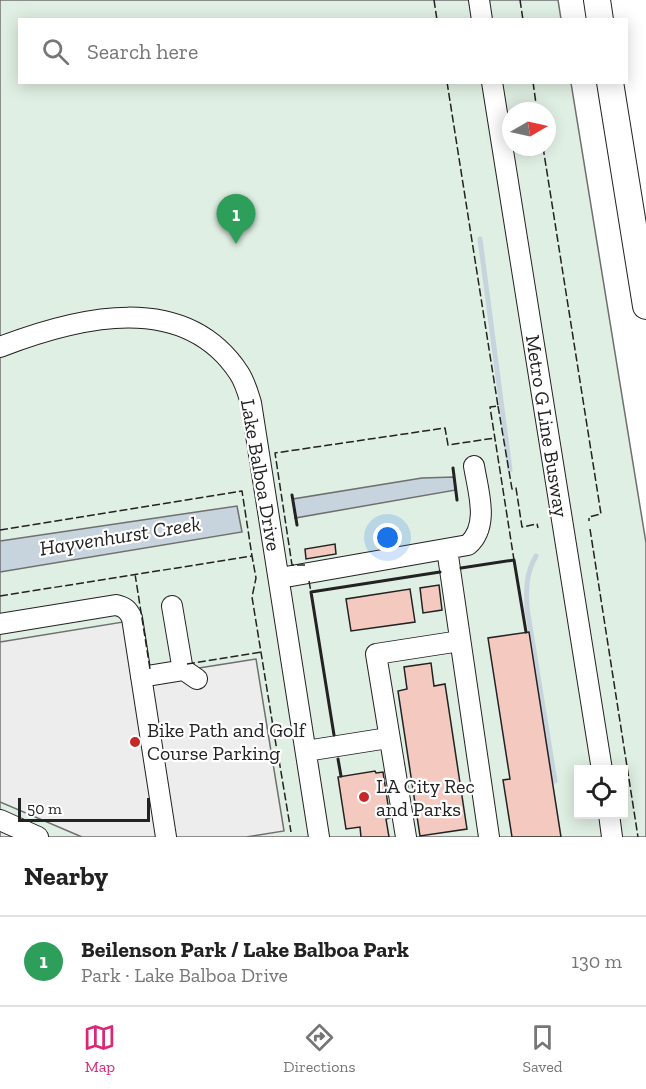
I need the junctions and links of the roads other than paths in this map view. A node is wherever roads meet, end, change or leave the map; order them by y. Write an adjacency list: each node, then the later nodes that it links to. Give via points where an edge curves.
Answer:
1 (479, 0): 3 (street)
2 (597, 0): 4 (main road)
3 (482, 18)
4 (600, 18)
5 (492, 84): 18 (street, Metro G Line Busway)
6 (610, 84): 7 (main road)
7 (646, 306)
8 (0, 347): 11 (street, Lake Balboa Drive, via 54,330 133,317 176,323 224,353 241,375 251,403)
9 (474, 466): 10 (street, via 481,518 476,538 468,545)
10 (447, 549): 11 (street); 14 (street)
11 (280, 578): 17 (street, Lake Balboa Drive)
12 (172, 606): 15 (street, via 190,675)
13 (0, 624): 15 (street, via 116,605 124,607 132,618)
14 (460, 641): 16 (street, via 376,654); 25 (street)
15 (141, 677): 22 (street)
16 (388, 738): 17 (street); 24 (street)
17 (306, 751): 23 (street, Lake Balboa Drive)
18 (601, 765)
19 (610, 819): 26 (street)
20 (0, 820): 21 (street)
21 (38, 837)
22 (166, 837)
23 (320, 837)
24 (406, 837)
25 (489, 837)
26 (612, 837)

